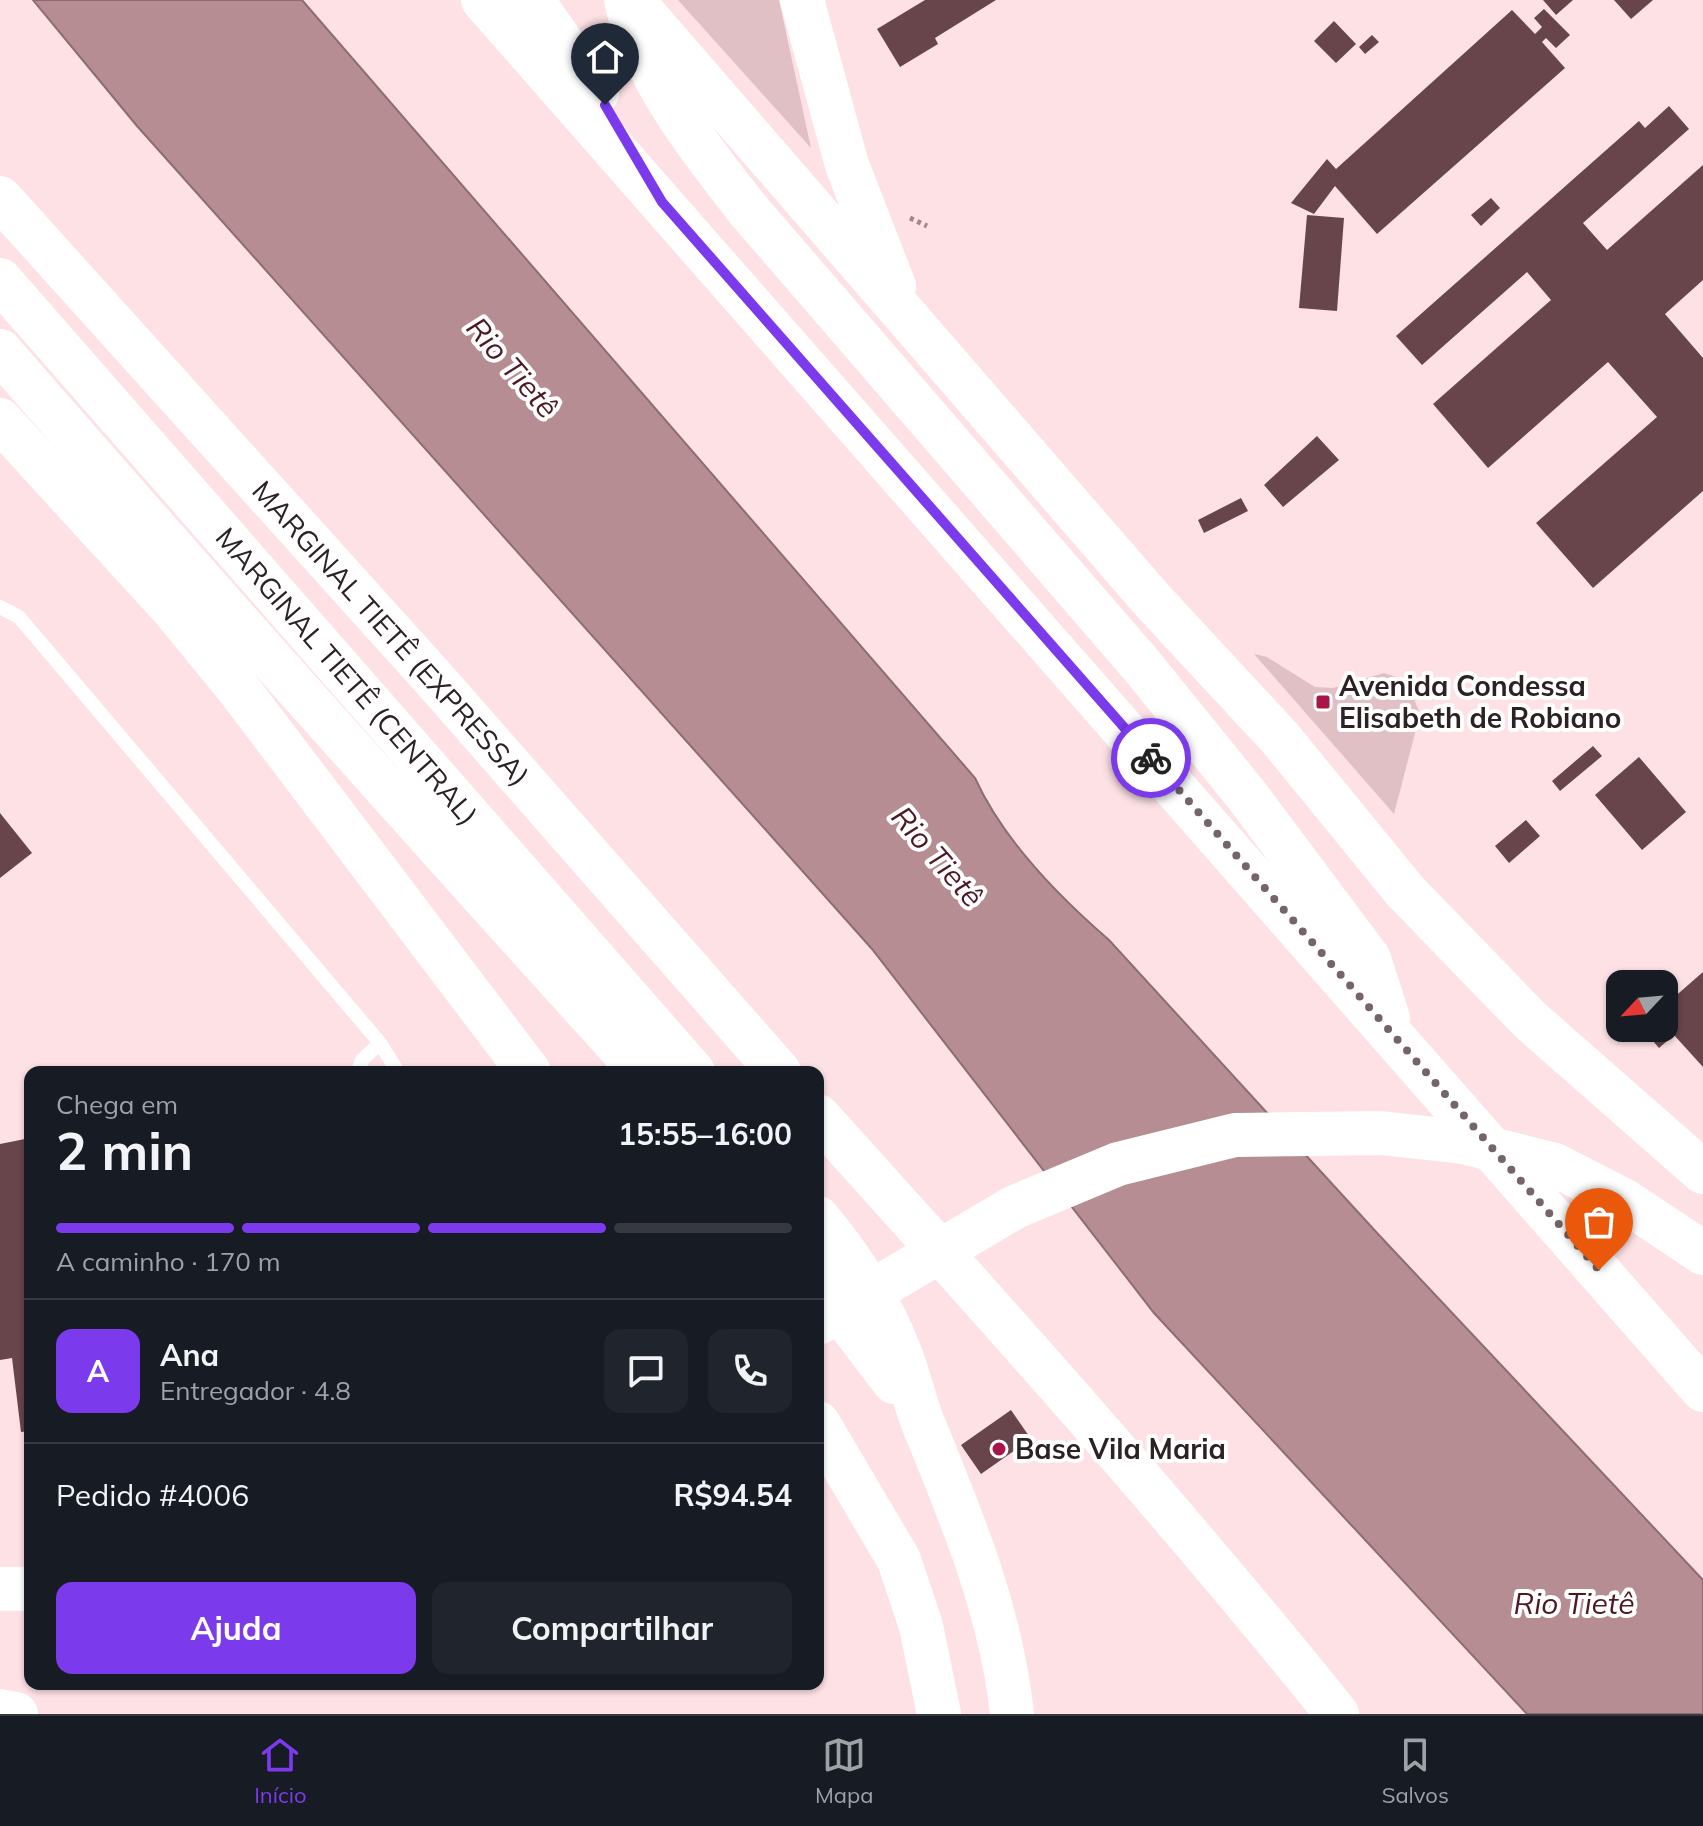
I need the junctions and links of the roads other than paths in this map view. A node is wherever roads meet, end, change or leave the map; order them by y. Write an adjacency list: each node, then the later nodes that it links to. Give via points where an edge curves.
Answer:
1 (483, 0): 7 (highway)
2 (532, 0): 7 (highway, via 590,81)
3 (626, 0): 14 (highway, via 655,75 698,147 1248,797 1369,959)
4 (632, 0): 9 (highway)
5 (802, 0): 9 (highway, via 847,165)
6 (0, 198): 22 (highway, MARGINAL TIETÊ (EXPRESSA))
7 (662, 202): 14 (highway)
8 (0, 280): 21 (highway, MARGINAL TIETÊ (CENTRAL))
9 (906, 318): 24 (highway, via 1280,738 1415,901 1530,1020)
10 (0, 351): 12 (highway, MARGINAL TIETÊ (CENTRAL))
11 (0, 420): 18 (highway, via 237,687)
12 (200, 582): 19 (highway); 20 (highway, MARGINAL TIETÊ (CENTRAL))
13 (0, 607): 15 (lane, via 19,617)
14 (1392, 1031): 29 (highway)
15 (380, 1043): 16 (lane); 17 (lane)
16 (360, 1066)
17 (394, 1066)
18 (524, 1066)
19 (554, 1066)
20 (637, 1066)
21 (688, 1066)
22 (774, 1066)
23 (824, 1123): 38 (highway, via 998,1314)
24 (1703, 1172)
25 (830, 1232): 30 (highway, via 869,1286 900,1352)
26 (1703, 1253): 28 (highway, via 1625,1201 1555,1165 1463,1142 1381,1133 1235,1135 1118,1164 1015,1207)
27 (824, 1290): 30 (highway)
28 (824, 1319)
29 (1703, 1390)
30 (922, 1419): 37 (highway, via 961,1509 989,1596)
31 (824, 1433): 36 (highway, via 899,1560 921,1626)
32 (0, 1589): 33 (highway)
33 (24, 1589)
34 (0, 1711): 35 (highway)
35 (16, 1714)
36 (939, 1714)
37 (1012, 1714)
38 (1337, 1714)

